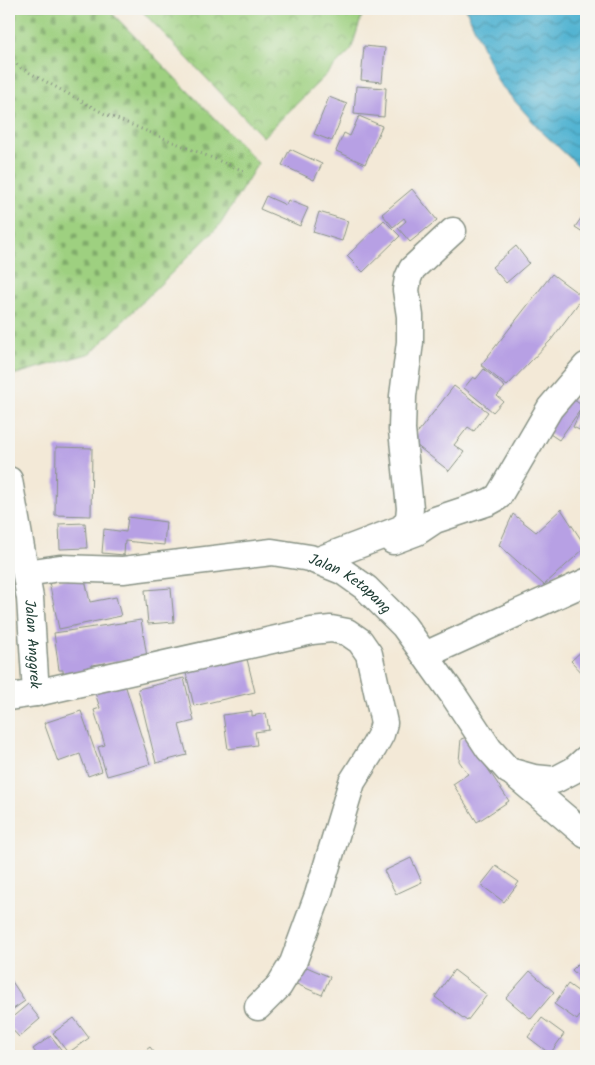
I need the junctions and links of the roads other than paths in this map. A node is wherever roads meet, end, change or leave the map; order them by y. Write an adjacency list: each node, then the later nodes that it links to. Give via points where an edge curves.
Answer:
1 (453, 231): 4 (street, via 412,269 406,290 410,342 402,430 409,518 403,528)
2 (586, 366): 4 (street, via 550,408 498,497 435,520 417,532)
3 (9, 480): 5 (street, Jalan Anggrek)
4 (321, 563): 5 (street, Jalan Ketapang, via 272,552 124,570 60,568); 7 (street, Jalan Ketapang, via 342,571 366,588 404,626)
5 (26, 573): 8 (street, Jalan Anggrek)
6 (586, 582): 7 (street)
7 (425, 655): 11 (street, Jalan Ketapang, via 489,749)
8 (36, 693): 9 (street, Jalan Anggrek); 13 (street, via 312,631 331,629 347,632 360,641 369,654 384,724 352,782 294,962 279,986)
9 (9, 696)
10 (586, 759): 11 (street, via 555,780)
11 (509, 771): 12 (street, Jalan Ketapang)
12 (586, 835)
13 (258, 1007)

